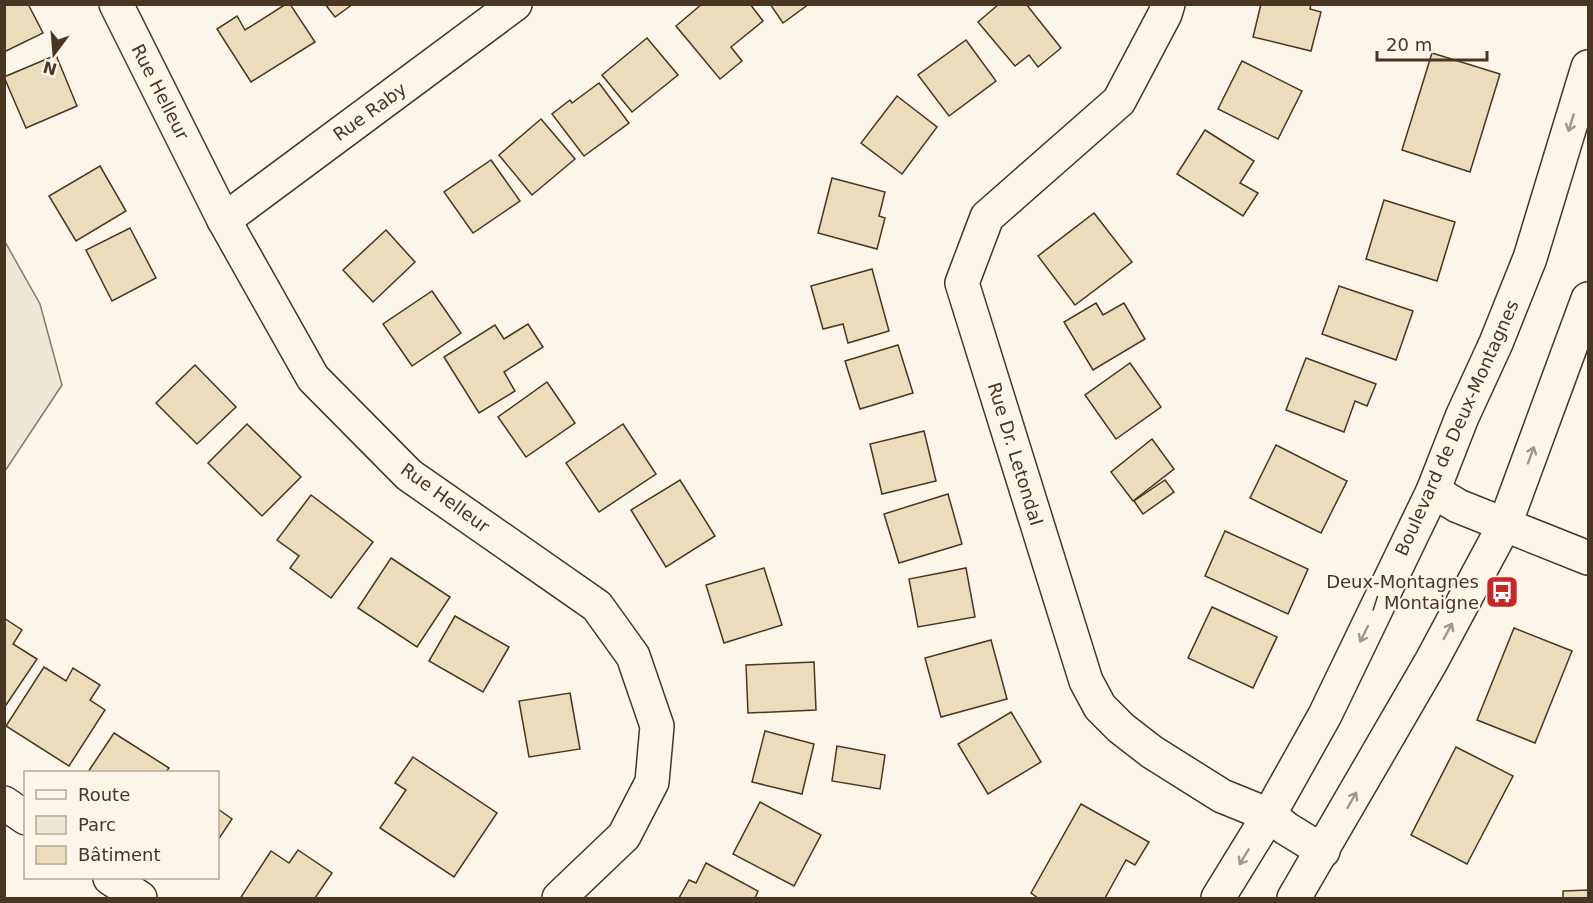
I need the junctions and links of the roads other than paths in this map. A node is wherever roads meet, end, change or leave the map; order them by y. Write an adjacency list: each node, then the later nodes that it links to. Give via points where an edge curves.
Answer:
1 (116, 4): 5 (street, Rue Helleur)
2 (515, 4): 5 (street, Rue Raby)
3 (1168, 4): 11 (street, Rue Dr. Letondal, via 1119,101 987,217 962,284 1086,681 1100,706 1152,752 1222,796)
4 (1588, 67): 7 (street, Boulevard de Deux-Montagnes, one-way to 7, via 1530,258)
5 (224, 220): 16 (street, Rue Helleur, via 313,378 409,475 597,606 633,656 657,726 652,782 624,836)
6 (1588, 299): 8 (street, one-way to 6)
7 (1433, 491): 8 (street, via 1458,506); 11 (street, Boulevard de Deux-Montagnes, one-way to 11, via 1325,715)
8 (1505, 524): 9 (street); 13 (street, one-way to 8)
9 (1588, 558)
10 (4, 803): 12 (street)
11 (1269, 815): 13 (street, Rue Dr. Letondal); 17 (street, Boulevard de Deux-Montagnes, one-way to 17)
12 (24, 817)
13 (1323, 851): 18 (street)
14 (112, 879): 15 (street)
15 (140, 898)
16 (559, 898)
17 (1218, 898)
18 (1294, 898)

